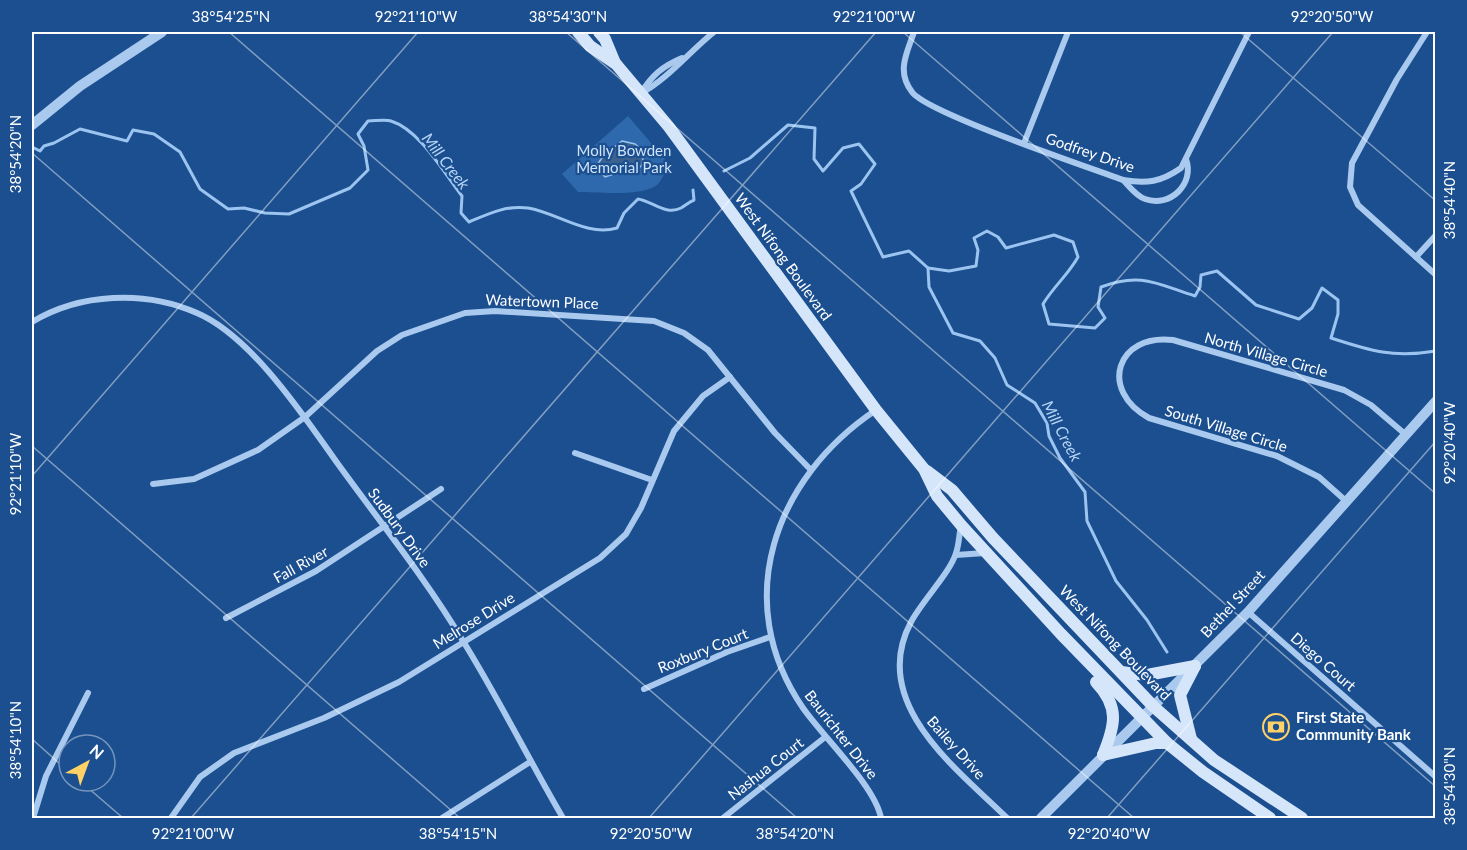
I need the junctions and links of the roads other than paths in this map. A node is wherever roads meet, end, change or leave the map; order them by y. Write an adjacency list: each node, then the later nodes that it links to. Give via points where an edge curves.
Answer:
1 (162, 32): 11 (street, via 80,86)
2 (578, 32): 9 (main road, West Nifong Boulevard)
3 (599, 32): 9 (main road, West Nifong Boulevard)
4 (714, 32): 10 (street, via 683,58 665,65)
5 (914, 32): 12 (street, Godfrey Drive, via 902,65 907,84 916,97)
6 (1068, 32): 12 (street)
7 (1250, 32): 13 (street, Godfrey Drive)
8 (1427, 32): 16 (street, via 1396,79 1352,163 1350,187 1358,205)
9 (616, 64): 10 (main road, West Nifong Boulevard)
10 (640, 94): 22 (main road, West Nifong Boulevard, via 703,173)
11 (32, 125)
12 (1024, 143): 14 (street, Godfrey Drive)
13 (1186, 159): 14 (street, Godfrey Drive, via 1181,168 1166,178 1141,183); 14 (street, via 1190,169 1185,184 1164,200 1138,196)
14 (1123, 180)
15 (1436, 235): 16 (street)
16 (1416, 257): 17 (street)
17 (1436, 275)
18 (32, 322): 23 (street, Sudbury Drive, via 52,310 114,297 161,302 198,313 230,334 255,358)
19 (1119, 368): 24 (street, North Village Circle, via 1124,358 1146,340 1173,340 1344,390 1371,405); 31 (street, South Village Circle, via 1121,391 1136,411 1277,456 1319,477)
20 (730, 377): 23 (street, Watertown Place, via 708,350 684,333 654,321 495,311 465,313 402,335 377,351); 26 (street, Watertown Place); 28 (street, Melrose Drive, via 703,396 674,431)
21 (1436, 400): 24 (street, Bethel Street)
22 (876, 410): 26 (street, Baurichter Drive); 27 (main road, West Nifong Boulevard)
23 (305, 417): 29 (street, Watertown Place, via 229,465 194,479); 33 (street, Sudbury Drive)
24 (1405, 434): 31 (street, Bethel Street)
25 (575, 453): 28 (street)
26 (810, 469): 39 (street, Baurichter Drive, via 778,527 770,553 766,582)
27 (924, 469): 32 (main road, West Nifong Boulevard, via 937,496); 42 (main road, West Nifong Boulevard, via 952,490)
28 (652, 480): 40 (street, Melrose Drive, via 642,508 626,534 600,558)
29 (153, 484)
30 (441, 489): 33 (street, Fall River)
31 (1346, 501): 36 (street, Bethel Street)
32 (961, 525): 34 (main road, West Nifong Boulevard); 35 (street, Bailey Drive)
33 (385, 528): 37 (street, Fall River, via 316,572); 40 (street, Sudbury Drive)
34 (986, 553): 35 (street); 38 (main road, West Nifong Boulevard)
35 (956, 555): 59 (street, Bailey Drive, via 909,625 900,665 902,688 909,711 925,735)
36 (1248, 612): 41 (street, Bethel Street); 52 (street, Diego Court)
37 (226, 618)
38 (1061, 634): 46 (main road, West Nifong Boulevard); 50 (main road, via 1064,648 1106,692 1113,710 1114,729)
39 (770, 638): 43 (street, Roxbury Court, via 727,652); 47 (street, Baurichter Drive, via 787,684)
40 (463, 641): 51 (street, Sudbury Drive); 54 (street, Melrose Drive, via 399,682 324,718 234,753 200,777)
41 (1195, 666): 42 (main road, via 1147,675); 45 (street, Bethel Street); 48 (main road, via 1180,695)
42 (1121, 672): 45 (main road, West Nifong Boulevard)
43 (644, 689)
44 (88, 693): 53 (street, via 46,776)
45 (1154, 707): 46 (street, Bethel Street); 48 (main road, West Nifong Boulevard)
46 (1142, 717): 49 (main road, West Nifong Boulevard); 50 (street, Bethel Street)
47 (824, 738): 57 (street, Nashua Court); 58 (street, Baurichter Drive, via 872,793)
48 (1191, 741): 62 (main road, West Nifong Boulevard)
49 (1167, 743): 50 (main road); 61 (main road, West Nifong Boulevard)
50 (1103, 755): 60 (street, Bethel Street)
51 (530, 762): 55 (street); 56 (street, Sudbury Drive)
52 (1436, 777)
53 (33, 819)
54 (171, 819)
55 (442, 819)
56 (563, 819)
57 (723, 819)
58 (881, 819)
59 (1007, 819)
60 (1041, 819)
61 (1270, 819)
62 (1302, 819)

